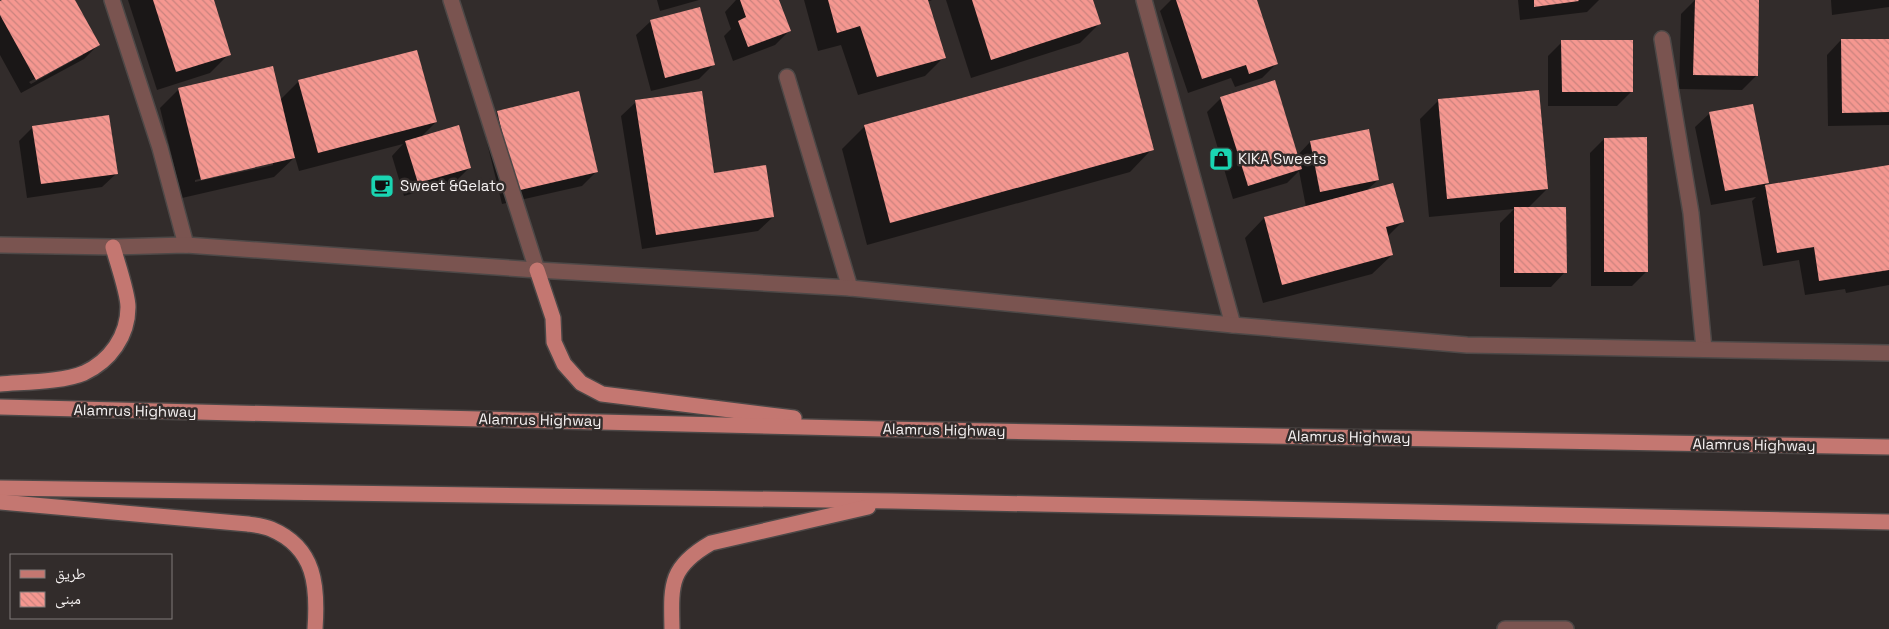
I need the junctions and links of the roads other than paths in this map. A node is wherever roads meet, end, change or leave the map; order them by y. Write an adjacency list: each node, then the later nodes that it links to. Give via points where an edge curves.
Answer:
1 (112, 0): 7 (street, via 160,148)
2 (451, 0): 9 (street)
3 (1144, 0): 11 (street)
4 (1662, 39): 12 (street, via 1691,213)
5 (787, 77): 10 (street)
6 (0, 245): 8 (street)
7 (186, 246): 8 (street); 9 (street)
8 (113, 247): 14 (main road, via 128,305 126,327 116,347 102,363 82,374)
9 (537, 270): 10 (street); 16 (main road, via 553,318 554,342 564,364 581,383 602,394)
10 (850, 288): 11 (street)
11 (1233, 325): 12 (street, via 1467,345)
12 (1704, 349): 13 (street)
13 (1889, 353)
14 (0, 384)
15 (0, 407): 16 (main road, Alamrus Highway)
16 (883, 429): 17 (main road, Alamrus Highway)
17 (1889, 447)
18 (0, 488): 19 (main road)
19 (892, 501): 21 (main road); 23 (main road, via 711,544 694,553 680,568 672,586)
20 (0, 502): 22 (main road, via 248,524 271,529 290,541 306,558 315,579)
21 (1889, 522)
22 (315, 629)
23 (672, 629)
24 (1506, 629): 25 (street)
25 (1566, 629)

